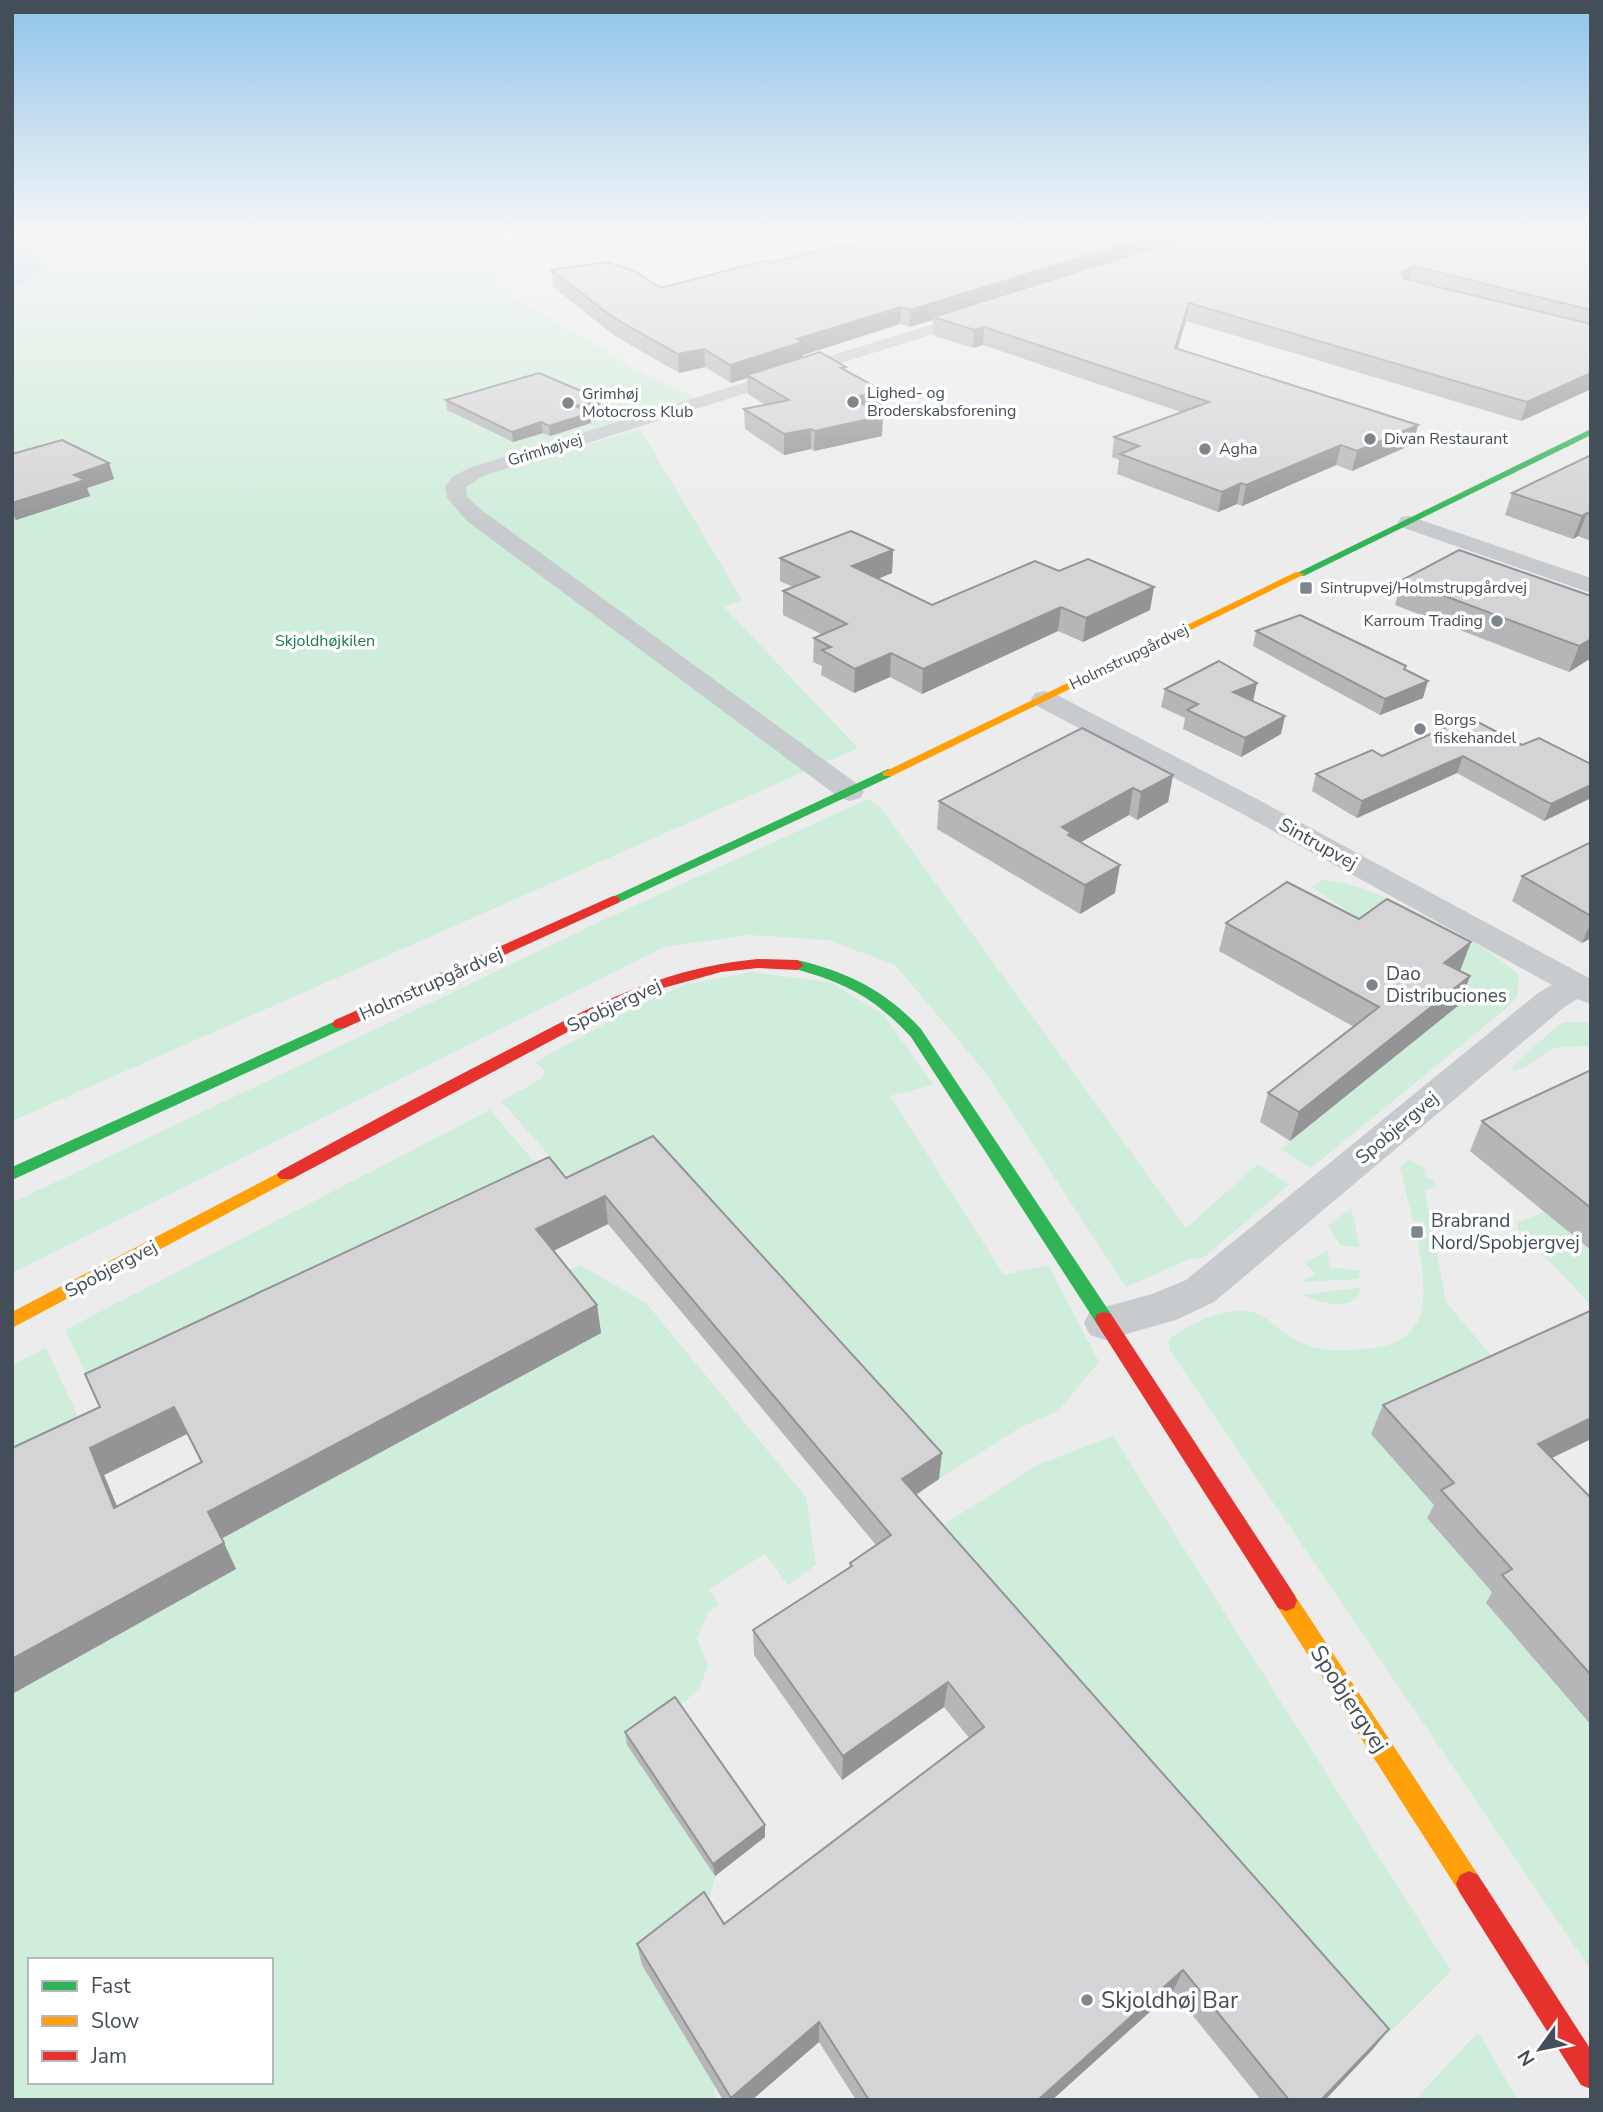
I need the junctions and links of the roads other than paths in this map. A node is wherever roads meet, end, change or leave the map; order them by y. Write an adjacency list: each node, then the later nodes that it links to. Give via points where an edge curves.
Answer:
1 (927, 331): 6 (street, Grimhøjvej, via 476,472 455,485 458,503)
2 (1591, 432): 3 (street, Holmstrupgårdvej)
3 (1409, 522): 4 (street); 5 (street, Holmstrupgårdvej)
4 (1591, 586)
5 (1044, 699): 6 (street, Holmstrupgårdvej); 7 (street, Sintrupvej)
6 (850, 792): 8 (street, Holmstrupgårdvej)
7 (1584, 989): 10 (street, Spobjergvej, via 1550,1001 1200,1291 1161,1308)
8 (12, 1174)
9 (12, 1321): 10 (street, Spobjergvej, via 470,1075 645,989 694,970 777,963 850,979 891,1005 916,1032)
10 (1105, 1323): 11 (street, Spobjergvej)
11 (1591, 2075)

